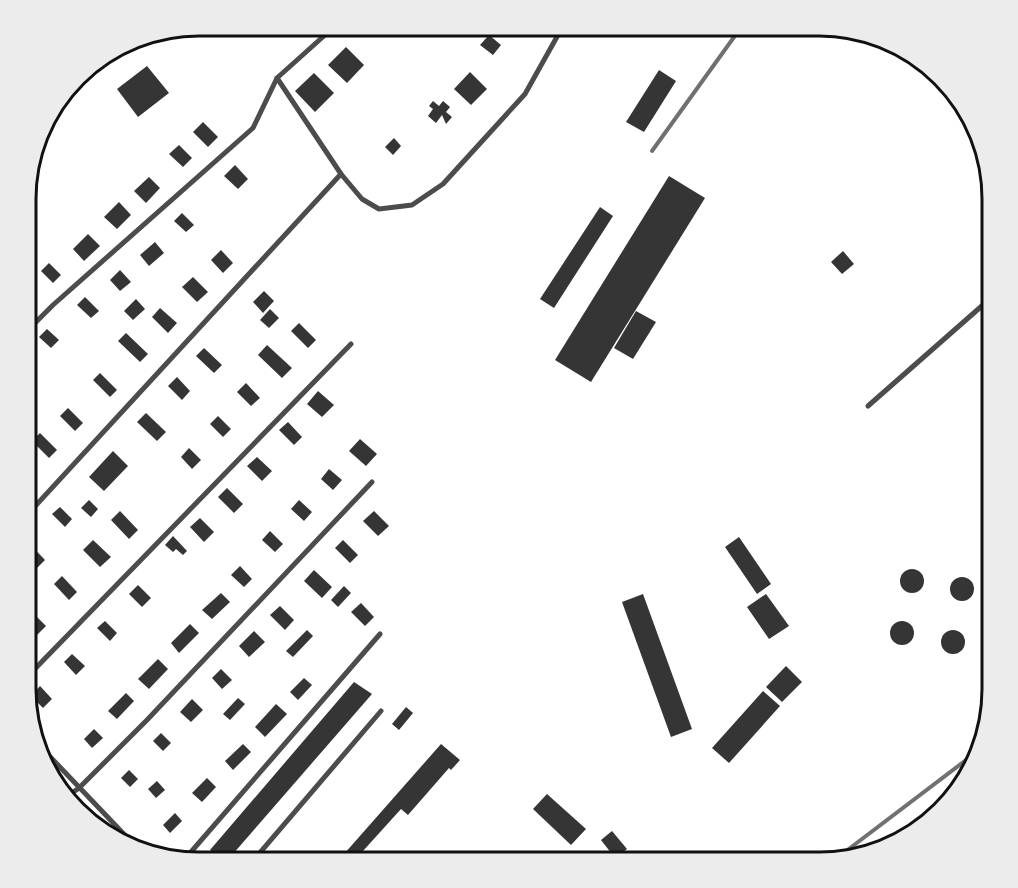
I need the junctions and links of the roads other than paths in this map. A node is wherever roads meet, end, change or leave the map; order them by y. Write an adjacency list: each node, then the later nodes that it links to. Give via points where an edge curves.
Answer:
1 (324, 36): 3 (street)
2 (557, 36): 4 (street, via 525,94 442,184 412,205 379,210 362,199)
3 (277, 78): 4 (street); 6 (street, via 253,128)
4 (341, 174): 10 (street)
5 (982, 306): 8 (street)
6 (36, 323)
7 (351, 344): 12 (street)
8 (868, 406)
9 (372, 482): 15 (street)
10 (36, 505)
11 (380, 634): 18 (street)
12 (36, 668)
13 (381, 711): 19 (street)
14 (53, 760): 15 (street)
15 (80, 789): 16 (street); 17 (street)
16 (74, 793)
17 (121, 831)
18 (191, 852)
19 (261, 852)

